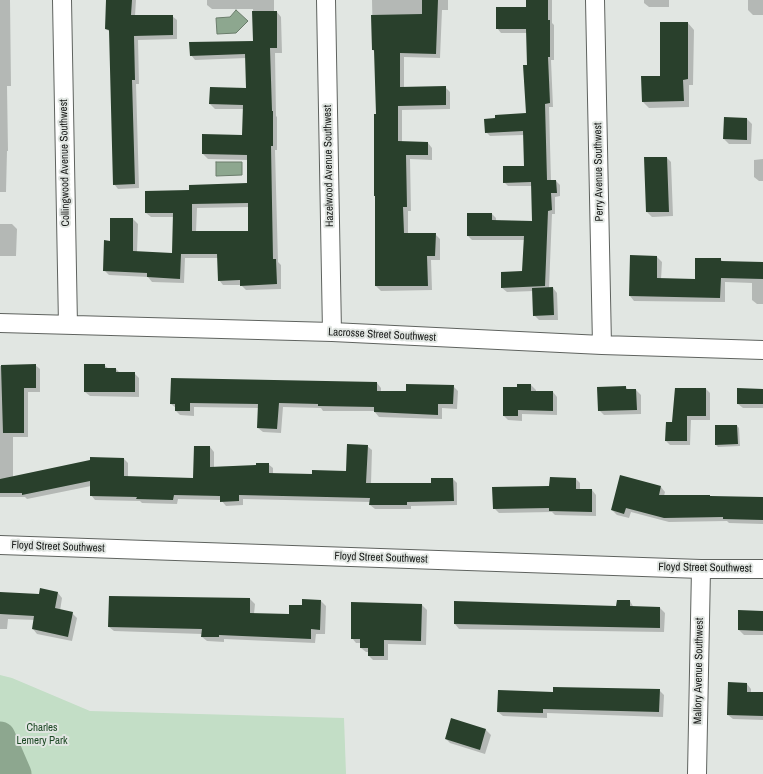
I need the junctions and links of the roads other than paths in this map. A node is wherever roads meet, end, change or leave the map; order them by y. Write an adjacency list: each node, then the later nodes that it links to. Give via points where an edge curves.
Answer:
1 (62, 0): 5 (street, Collingwood Avenue Southwest)
2 (326, 0): 6 (street, Hazelwood Avenue Southwest)
3 (596, 0): 7 (street, Perry Avenue Southwest)
4 (0, 323): 5 (street, Lacrosse Street Southwest)
5 (68, 325): 6 (street, Lacrosse Street Southwest)
6 (332, 332): 7 (street, Lacrosse Street Southwest)
7 (602, 345): 8 (street, Lacrosse Street Southwest)
8 (763, 350)
9 (0, 545): 10 (street, Floyd Street Southwest)
10 (701, 569): 11 (street, Floyd Street Southwest); 12 (street, Mallory Avenue Southwest)
11 (763, 569)
12 (697, 774)

